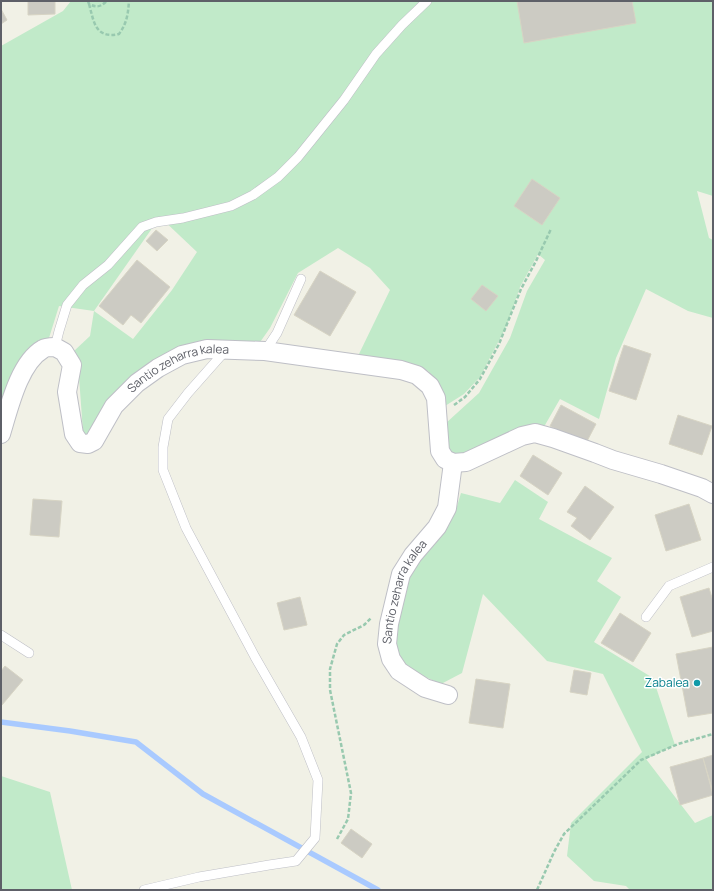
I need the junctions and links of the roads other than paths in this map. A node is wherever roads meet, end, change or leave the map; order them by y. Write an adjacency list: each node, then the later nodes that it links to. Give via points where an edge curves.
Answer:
1 (426, 1): 3 (lane, via 376,54 344,100 298,157 278,177 253,195 231,206 142,227 108,264 83,285 68,305)
2 (301, 279): 5 (lane, via 277,333)
3 (55, 347): 4 (street, Santio zeharra kalea, via 64,352 72,365 68,392 74,434 80,442 88,444 99,434 114,406 137,383 158,368 182,355 207,349); 6 (street, via 44,348 25,367)
4 (226, 349): 5 (street, Santio zeharra kalea); 14 (lane, via 168,419 164,470 186,528 301,737 318,780 315,838 296,861 199,877)
5 (265, 351): 7 (street, Santio zeharra kalea, via 401,370 417,375 430,386 436,398 440,451 444,459)
6 (1, 434)
7 (453, 463): 8 (street, via 466,462 522,436 535,433 702,488); 13 (street, Santio zeharra kalea, via 447,508 437,527 413,555 401,574 387,644 391,659 399,671 425,688)
8 (713, 494)
9 (713, 567): 10 (lane, via 669,586)
10 (646, 617)
11 (1, 635): 12 (lane)
12 (29, 653)
13 (448, 695)
14 (144, 890)

